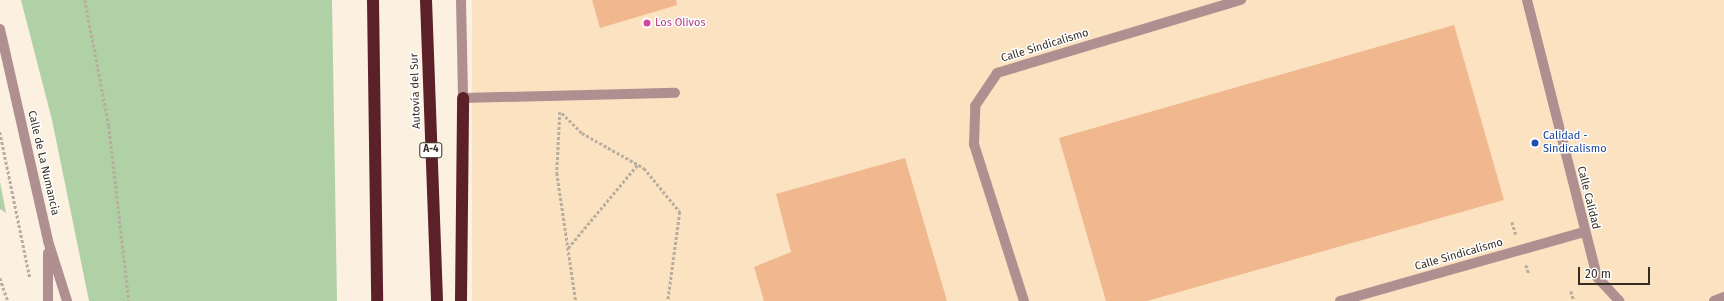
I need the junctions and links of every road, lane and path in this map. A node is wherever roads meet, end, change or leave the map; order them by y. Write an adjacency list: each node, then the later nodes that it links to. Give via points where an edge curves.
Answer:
1 (85, 0): 22 (path, via 109,126)
2 (373, 0): 23 (highway)
3 (426, 0): 24 (highway, Autovía del Sur / A-4)
4 (461, 0): 9 (street)
5 (1241, 0): 28 (street, Calle Sindicalismo, via 997,73 975,106 974,144)
6 (1527, 0): 12 (street, Calle Calidad)
7 (0, 28): 13 (street, Calle de La Numancia)
8 (675, 93): 9 (street)
9 (463, 98): 25 (highway)
10 (0, 132): 16 (path)
11 (638, 164): 14 (path); 14 (path, via 582,133 560,112 558,173); 27 (path, via 680,212)
12 (1584, 232): 29 (street, Calle Sindicalismo); 31 (street, Calle Calidad, via 1597,277)
13 (48, 241): 20 (street); 21 (street, Calle de La Numancia)
14 (568, 248): 26 (path)
15 (0, 278): 19 (path)
16 (30, 280)
17 (1571, 291): 30 (path)
18 (1724, 297): 32 (street)
19 (8, 301)
20 (48, 301)
21 (67, 301)
22 (130, 301)
23 (377, 301)
24 (437, 301)
25 (461, 301)
26 (576, 301)
27 (668, 301)
28 (1024, 301)
29 (1340, 301)
30 (1574, 301)
31 (1618, 301)
32 (1714, 301)

